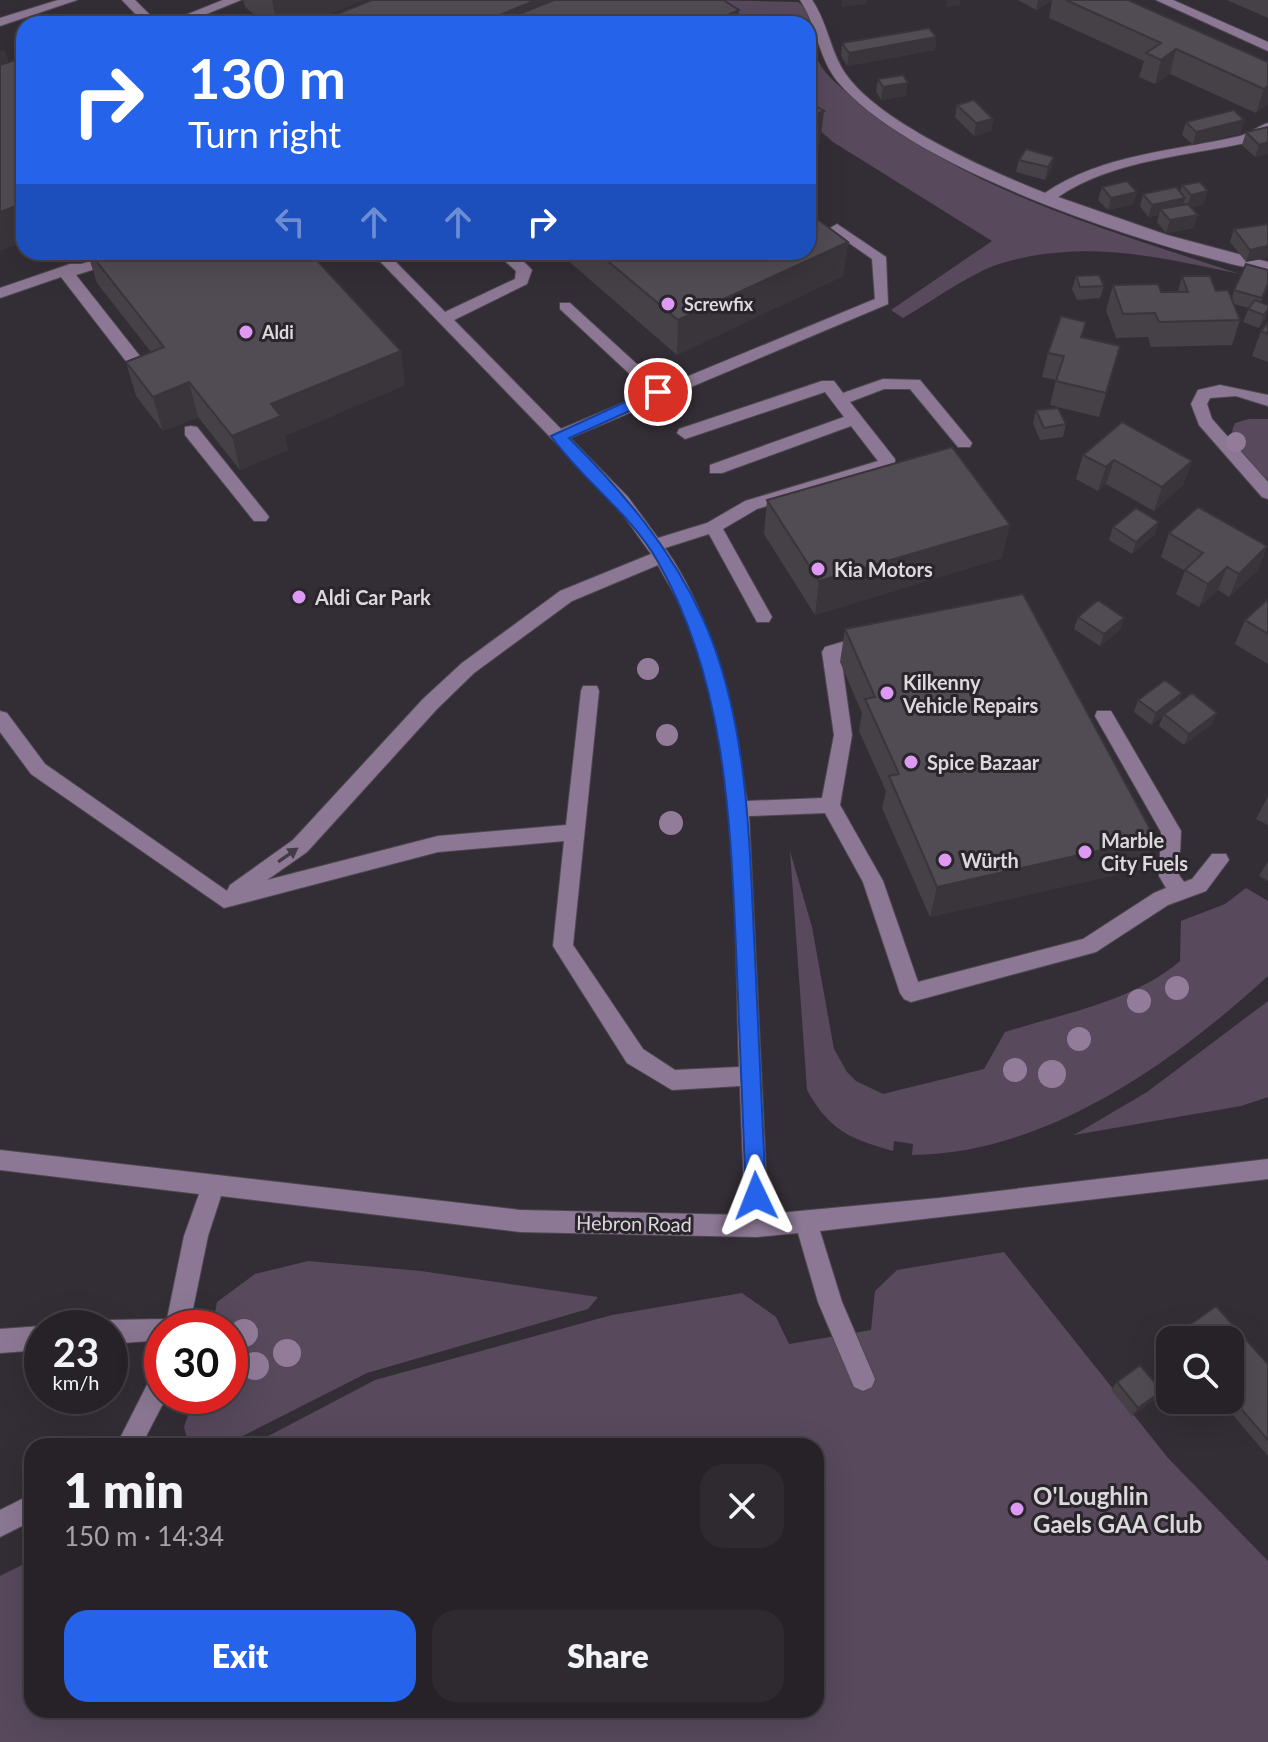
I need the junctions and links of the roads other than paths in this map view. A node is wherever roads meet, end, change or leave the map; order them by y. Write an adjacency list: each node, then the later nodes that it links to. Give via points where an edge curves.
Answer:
1 (40, 0): 6 (street)
2 (71, 0): 7 (street)
3 (128, 0): 8 (street)
4 (235, 0): 9 (street)
5 (1162, 0): 11 (street)
6 (0, 12)
7 (33, 16)
8 (144, 16)
9 (192, 16)
10 (816, 21): 13 (street, via 844,81 899,125 976,169)
11 (1268, 47)
12 (1268, 127): 13 (street, via 1249,138 1088,175 1062,184)
13 (1049, 197): 19 (street, via 1113,222)
14 (837, 228): 25 (street, via 879,257 883,301)
15 (89, 260): 20 (street)
16 (114, 260): 20 (street)
17 (386, 260): 23 (street)
18 (512, 260): 23 (street, via 524,270 522,281)
19 (1268, 267)
20 (66, 273): 21 (street); 24 (street)
21 (0, 293)
22 (565, 306): 25 (street)
23 (443, 319): 31 (street)
24 (153, 385)
25 (658, 392): 31 (street)
26 (839, 400): 28 (street); 30 (street, via 828,385); 32 (street, via 883,384 914,384)
27 (1268, 401): 34 (street, via 1216,389 1204,394 1199,404 1205,421)
28 (855, 419): 33 (street); 36 (street, via 889,463 751,505)
29 (191, 431): 35 (street)
30 (685, 433)
31 (559, 436): 37 (street, via 622,501)
32 (964, 443)
33 (716, 469)
34 (1268, 493)
35 (260, 517)
36 (713, 527): 37 (street); 38 (street)
37 (658, 551): 44 (street, via 697,623 722,709); 48 (street, one-way to 37, via 300,846 468,668 566,596)
38 (763, 617)
39 (890, 636): 43 (street, via 831,652 843,735)
40 (590, 691): 45 (street)
41 (1104, 716): 47 (street, via 1171,831 1169,876)
42 (0, 718): 48 (street, via 38,769)
43 (830, 805): 44 (street); 47 (street, via 873,881 911,993 1089,946)
44 (739, 809): 49 (street)
45 (576, 832): 48 (street, via 438,844); 49 (street, via 563,946 635,1056 672,1080)
46 (1219, 860): 47 (street, via 1199,885)
47 (1180, 892)
48 (224, 900)
49 (751, 1076): 54 (street)
50 (0, 1160): 52 (street, Hebron Road)
51 (1268, 1169): 53 (street, Hebron Road)
52 (213, 1185): 54 (street, Hebron Road, via 520,1221); 55 (street)
53 (807, 1223): 54 (street, Hebron Road); 58 (street, via 822,1286)
54 (757, 1226)
55 (175, 1310)
56 (24, 1339): 57 (street)
57 (0, 1341)
58 (863, 1379)
59 (145, 1414): 60 (street)
60 (132, 1438)
61 (24, 1511): 62 (street)
62 (0, 1524)

